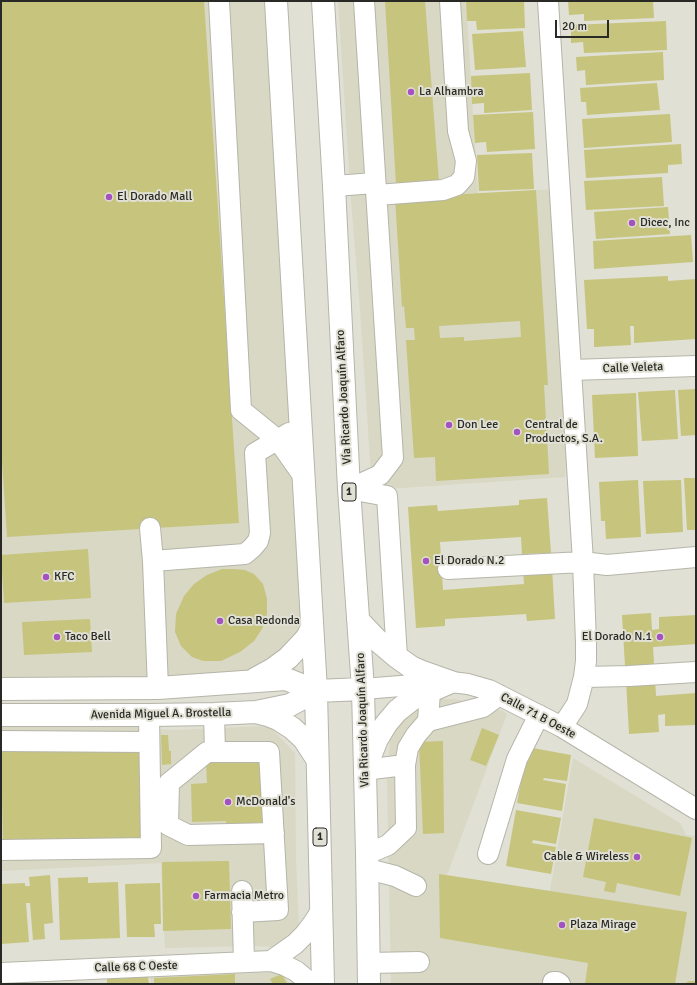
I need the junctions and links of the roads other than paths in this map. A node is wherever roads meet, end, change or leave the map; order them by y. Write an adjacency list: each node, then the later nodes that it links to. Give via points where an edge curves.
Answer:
1 (219, 1): 12 (street, via 241,410)
2 (276, 1): 11 (main road, 1)
3 (323, 1): 7 (main road, Vía Ricardo Joaquín Alfaro / 1)
4 (364, 1): 8 (street)
5 (450, 1): 8 (street, via 458,131 466,161 464,177 457,185 443,190)
6 (548, 1): 10 (street)
7 (334, 186): 8 (street); 14 (main road, Vía Ricardo Joaquín Alfaro / 1)
8 (376, 189): 14 (street, via 393,458 380,475)
9 (696, 366): 10 (street, Calle Veleta)
10 (571, 370): 18 (street)
11 (300, 426): 12 (street); 13 (main road, 1)
12 (278, 440): 13 (street); 17 (street, via 255,453 260,533 258,541 246,554)
13 (304, 476): 21 (main road, 1)
14 (349, 489): 20 (main road, Vía Ricardo Joaquín Alfaro / 1); 22 (street, via 387,496)
15 (150, 528): 17 (street)
16 (696, 557): 18 (street, via 607,565)
17 (153, 561): 28 (street)
18 (583, 562): 19 (street); 24 (street, via 586,643)
19 (448, 569)
20 (358, 620): 22 (main road); 29 (main road, Vía Ricardo Joaquín Alfaro / 1)
21 (312, 626): 25 (main road, via 308,636 288,658); 30 (main road, 1)
22 (397, 658): 26 (main road, via 420,671)
23 (696, 672): 24 (street)
24 (584, 677): 39 (street, via 577,704)
25 (250, 682): 28 (main road, Avenida Miguel A. Brostella); 30 (main road, Avenida Miguel A. Brostella, via 286,679)
26 (451, 682): 29 (street, Calle 71 B Oeste); 31 (main road); 32 (street, Calle 71 B Oeste, via 468,684)
27 (1, 688): 28 (main road, Avenida Miguel A. Brostella)
28 (158, 688)
29 (363, 689): 30 (main road, Avenida Miguel A. Brostella); 45 (main road, Vía Ricardo Joaquín Alfaro / 1)
30 (316, 691): 33 (main road, Avenida Miguel A. Brostella, via 290,705); 43 (main road, 1)
31 (430, 691): 38 (street); 45 (main road, via 411,700 391,717 377,739)
32 (499, 695): 37 (street, Calle 71 B Oeste); 38 (street, via 483,707)
33 (256, 712): 34 (main road, Avenida Miguel A. Brostella); 43 (main road, via 268,715 292,728 304,739)
34 (214, 714): 36 (main road, Avenida Miguel A. Brostella); 42 (street)
35 (1, 715): 36 (main road, Avenida Miguel A. Brostella)
36 (149, 715): 41 (street)
37 (539, 715): 39 (street, Calle 71 B Oeste); 49 (street, via 517,760)
38 (428, 721): 44 (street, via 408,748)
39 (562, 727): 46 (street, Calle 71 B Oeste)
40 (1, 741): 41 (street)
41 (150, 742): 48 (street, via 151,848)
42 (215, 752): 47 (street, via 269,752); 47 (street, via 206,752 170,783 168,825 188,835)
43 (317, 759): 53 (main road, 1)
44 (405, 765): 45 (street); 50 (street, via 406,828)
45 (364, 770): 50 (main road, Vía Ricardo Joaquín Alfaro / 1)
46 (696, 809)
47 (274, 833): 54 (street, via 278,910)
48 (1, 850)
49 (488, 854)
50 (367, 862): 51 (street); 58 (main road, Vía Ricardo Joaquín Alfaro / 1)
51 (416, 886)
52 (242, 891): 54 (street)
53 (322, 910): 55 (street, via 305,934); 61 (main road, 1)
54 (242, 912): 56 (street)
55 (271, 961): 56 (street, Calle 68 C Oeste); 60 (street, Calle 68 C Oeste, via 296,971)
56 (244, 962): 59 (street, Calle 68 C Oeste)
57 (419, 962): 58 (street)
58 (369, 974)
59 (5, 976)
60 (310, 984)
61 (323, 984)

